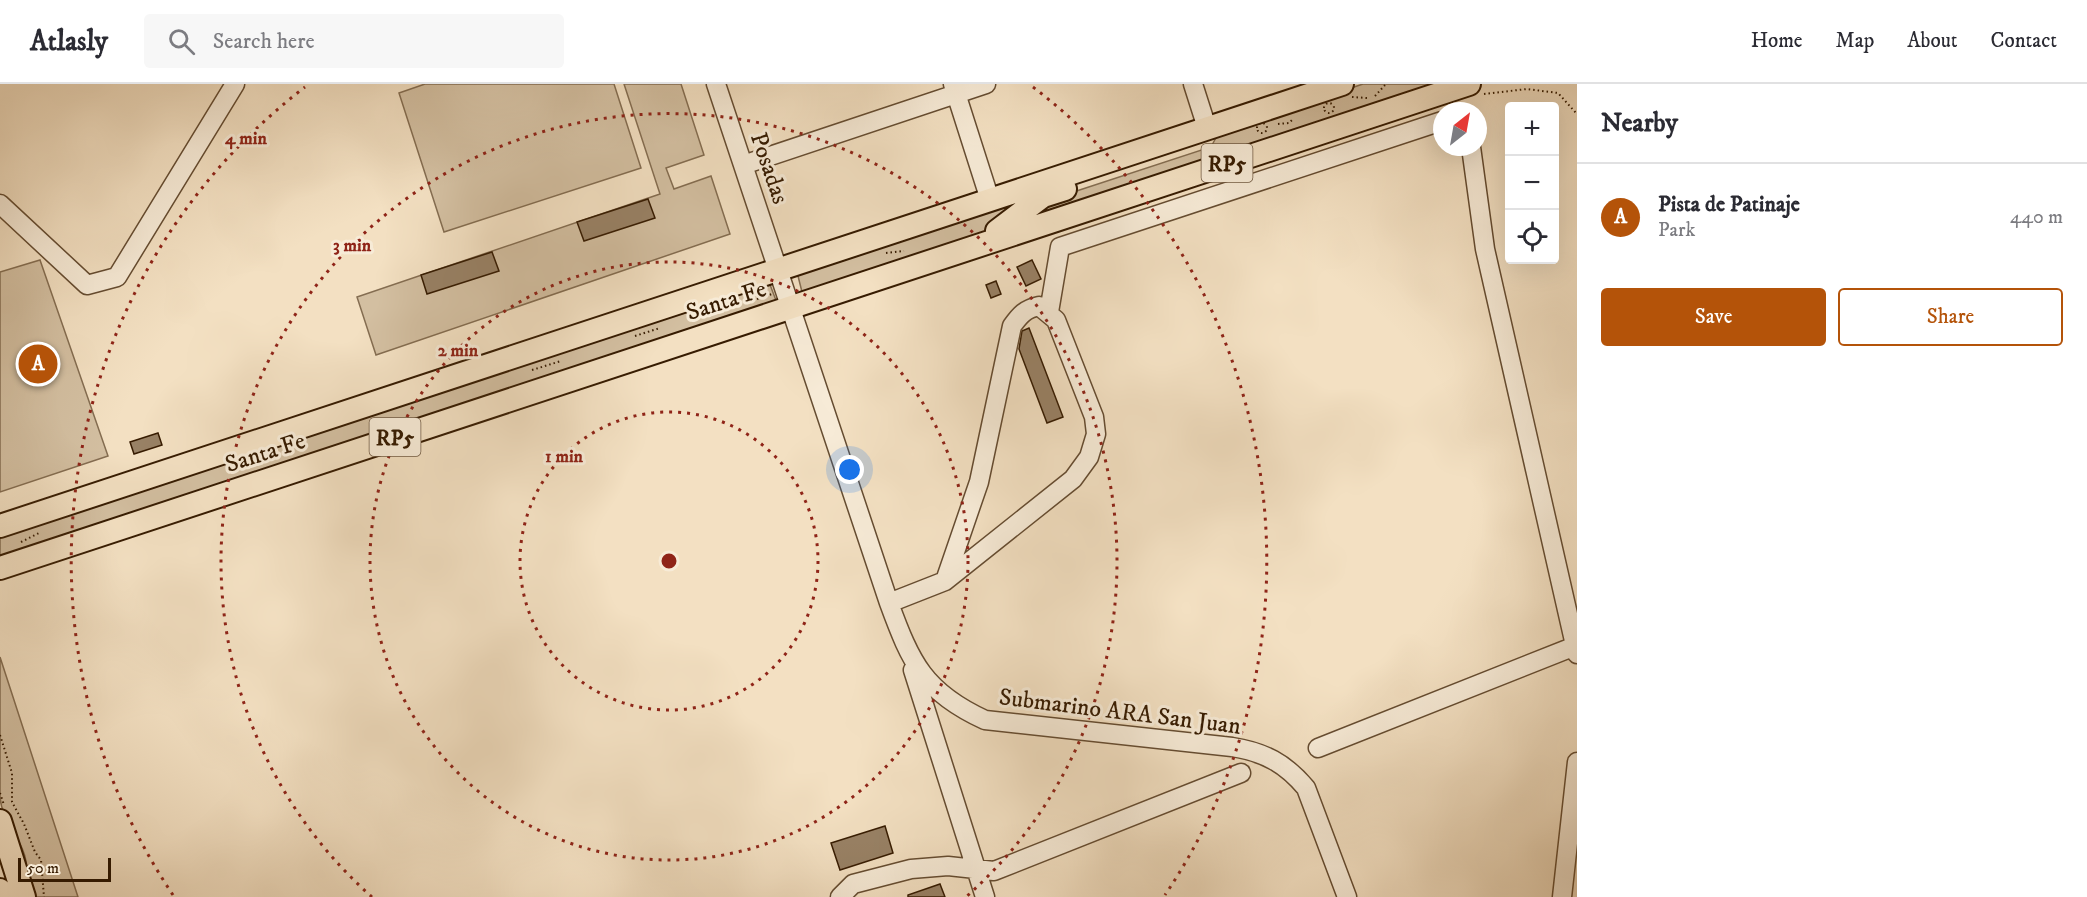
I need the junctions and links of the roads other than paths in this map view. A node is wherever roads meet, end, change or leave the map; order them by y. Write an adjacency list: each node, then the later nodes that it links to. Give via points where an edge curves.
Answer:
1 (235, 84): 13 (street, via 117,277 87,285)
2 (716, 84): 11 (street, Posadas)
3 (986, 84): 5 (street)
4 (1192, 84): 9 (street)
5 (955, 89): 11 (street); 12 (street)
6 (1473, 90): 14 (main road, Santa Fe / RP5)
7 (1331, 94): 9 (main road, Santa Fe / RP5)
8 (1433, 124): 17 (street, via 1060,247)
9 (1207, 128): 12 (main road, Santa Fe / RP5); 14 (main road, via 1203,144 1043,196)
10 (1472, 156): 23 (street, via 1485,249)
11 (743, 165): 15 (street, Posadas)
12 (990, 200): 15 (main road, Santa Fe / RP5)
13 (0, 204)
14 (984, 242): 16 (main road, Santa Fe / RP5)
15 (778, 268): 16 (street, Submarino ARA San Juan); 18 (main road, Santa Fe / RP5)
16 (790, 307): 19 (main road, Santa Fe / RP5); 21 (street, Submarino ARA San Juan)
17 (1049, 312): 20 (street, via 1039,306 1028,308 1012,327 979,482); 20 (street, via 1056,320 1094,417 1096,434 1089,457 1073,479)
18 (0, 526)
19 (0, 568)
20 (945, 581): 21 (street)
21 (889, 603): 22 (street, Submarino ARA San Juan)
22 (905, 645): 28 (street); 34 (street, Submarino ARA San Juan, via 933,688 949,702 985,720 1232,747 1275,760 1306,788)
23 (1576, 650): 24 (street)
24 (1318, 748)
25 (1577, 762): 35 (street)
26 (1241, 773): 28 (street, via 994,871)
27 (0, 821): 31 (main road)
28 (977, 869): 32 (street, via 911,869 853,884); 33 (street)
29 (0, 890): 30 (main road)
30 (2, 897)
31 (24, 897)
32 (840, 897)
33 (985, 897)
34 (1347, 897)
35 (1562, 897)

